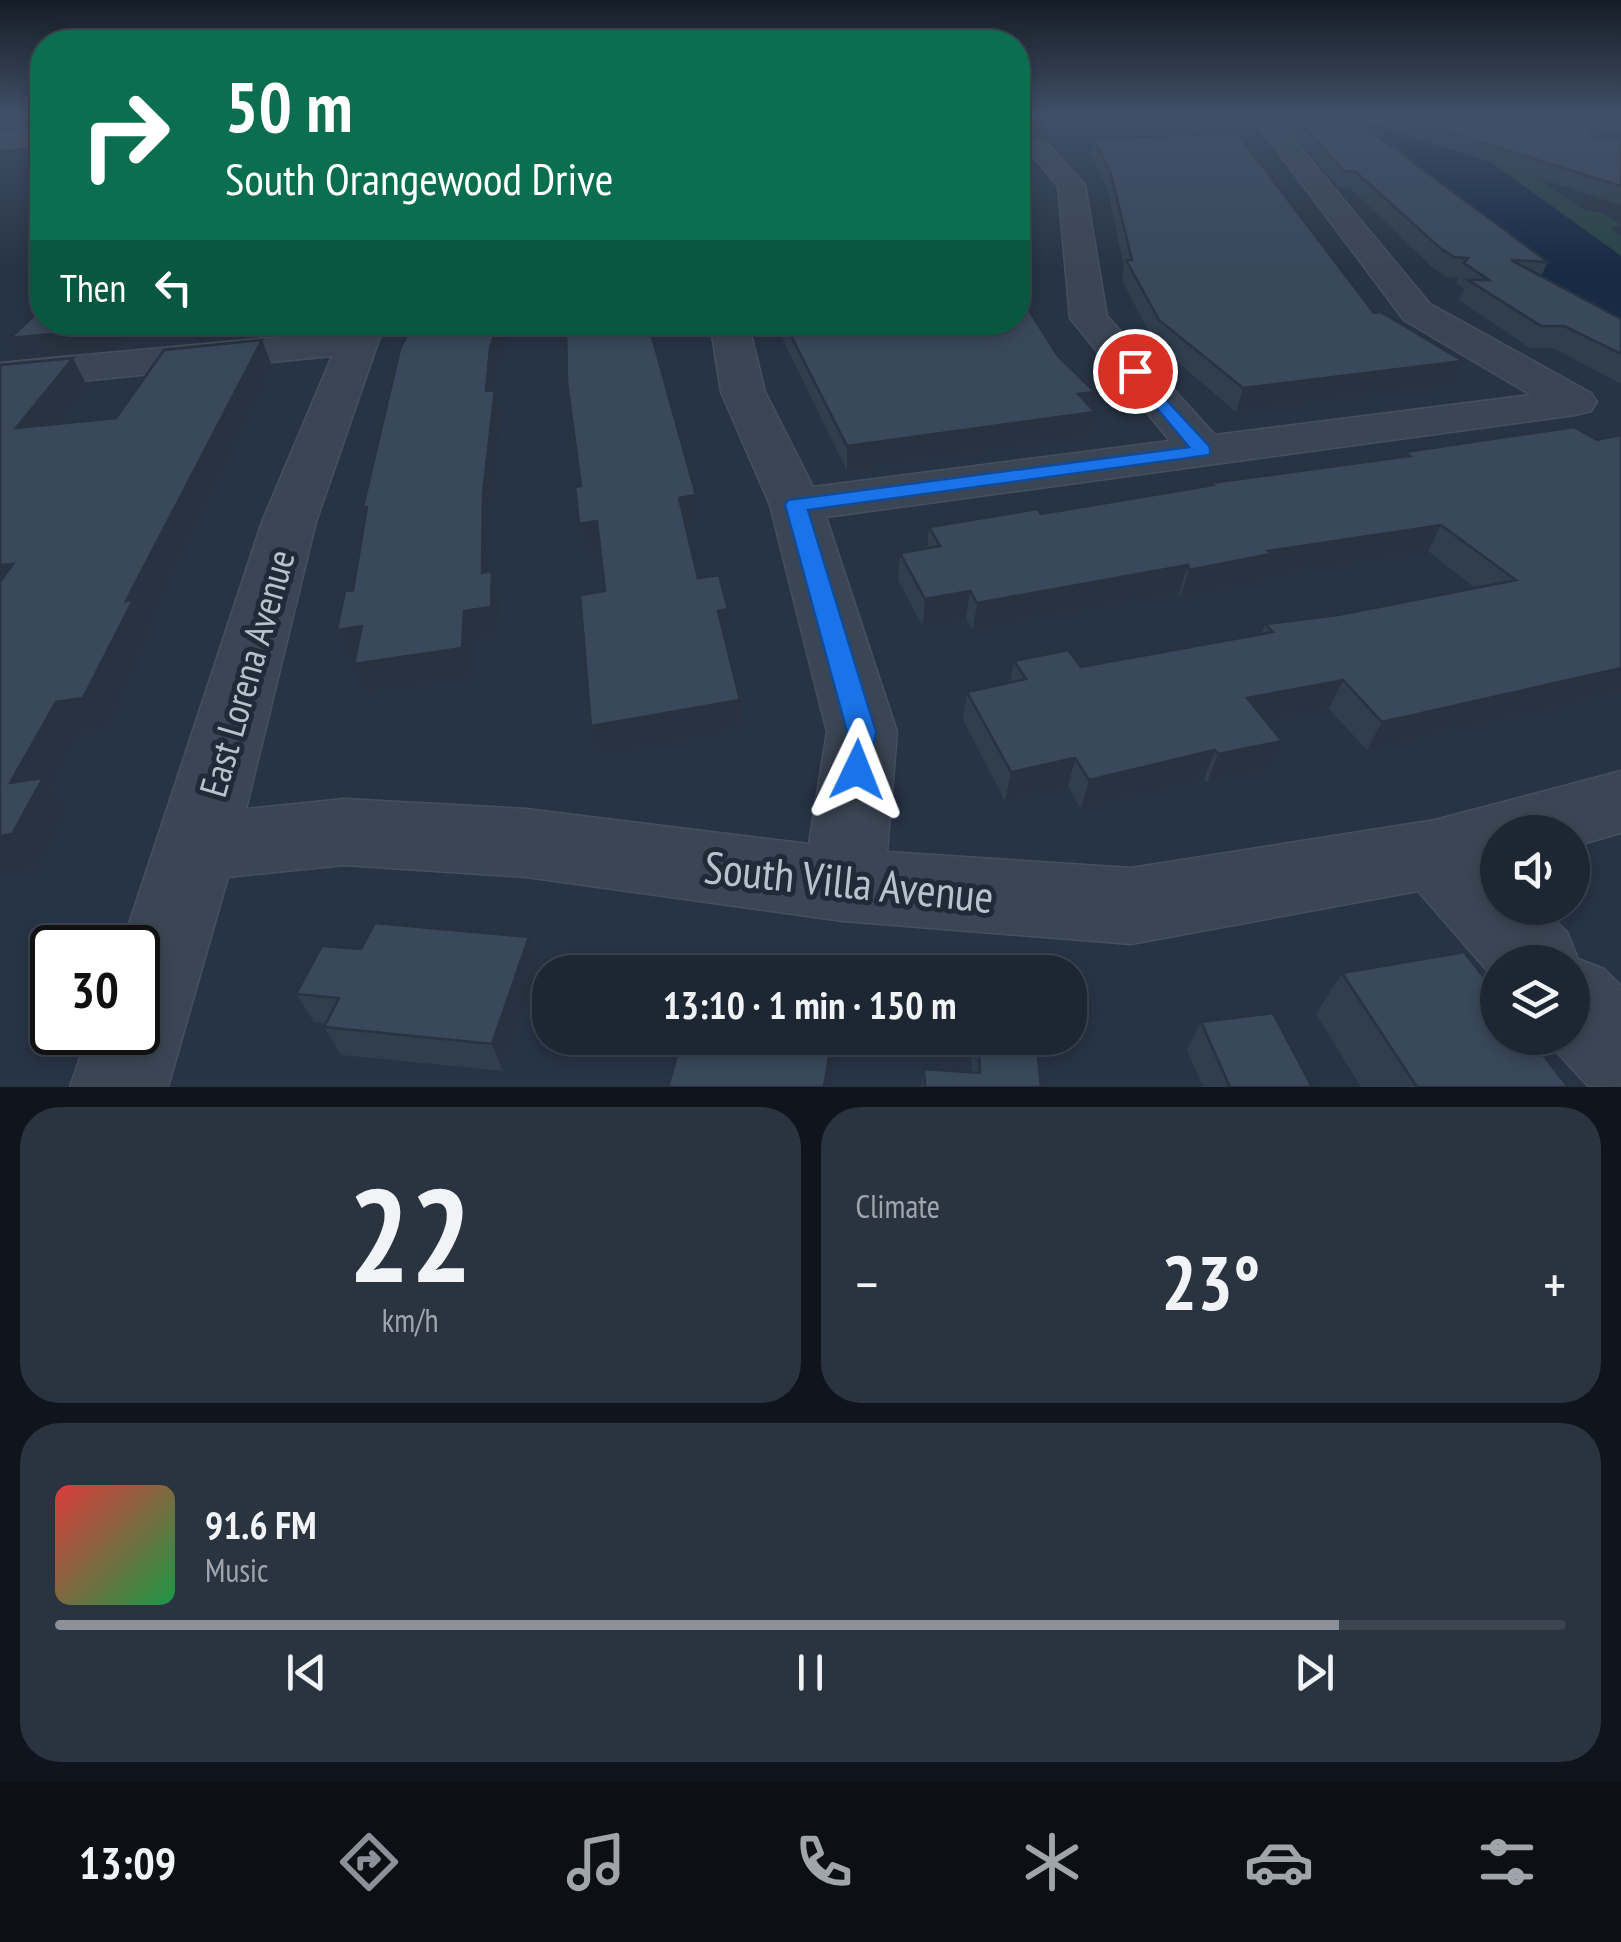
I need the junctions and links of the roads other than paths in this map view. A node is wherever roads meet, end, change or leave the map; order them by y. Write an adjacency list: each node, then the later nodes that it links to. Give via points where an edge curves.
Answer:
1 (1049, 167): 7 (street, via 1071,185 1090,318)
2 (1294, 167): 7 (street, via 1417,312 1575,402)
3 (339, 335): 6 (street)
4 (363, 335): 12 (street, East Lorena Avenue, via 289,522)
5 (732, 335): 8 (street, via 744,392)
6 (0, 376)
7 (1203, 451): 8 (street)
8 (796, 505): 13 (street, via 862,732)
9 (1621, 802): 10 (street)
10 (1574, 815)
11 (1466, 845): 13 (street, South Villa Avenue, via 1131,906); 14 (street)
12 (197, 847): 13 (street, South Villa Avenue, via 344,832 526,843); 15 (street, East Lorena Avenue)
13 (843, 885)
14 (1526, 945)
15 (160, 960)
16 (1590, 1020): 17 (street)
17 (1621, 1053)
18 (129, 1055): 19 (street, East Lorena Avenue)
19 (119, 1087)

